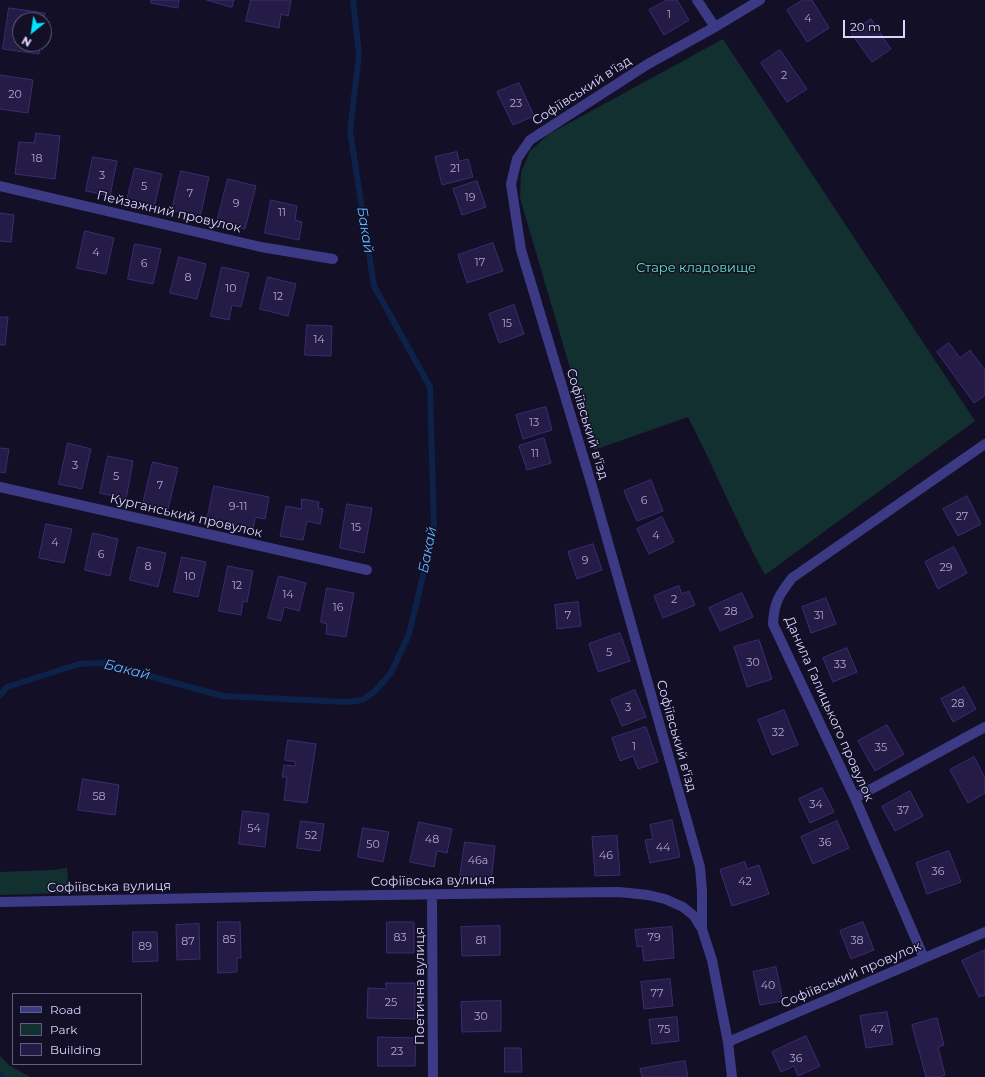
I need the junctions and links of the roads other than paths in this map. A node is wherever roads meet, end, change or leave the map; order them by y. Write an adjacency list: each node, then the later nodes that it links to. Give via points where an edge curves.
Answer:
1 (697, 0): 3 (street)
2 (760, 0): 3 (street, Софіївський в'їзд)
3 (715, 27): 13 (street, Софіївський в'їзд, via 648,64 530,140 517,159 510,184 521,250 592,486 700,867)
4 (0, 186): 5 (street, Пейзажний провулок, via 261,247)
5 (333, 259)
6 (985, 444): 10 (street, Данила Галицького провулок, via 792,578 774,609 773,624)
7 (0, 487): 8 (street, Курганський провулок)
8 (367, 570)
9 (985, 727): 10 (street)
10 (855, 798): 15 (street, Данила Галицького провулок)
11 (432, 895): 12 (street, Софіївська вулиця); 13 (street, Софіївська вулиця, via 619,892 648,895 683,907 694,916); 17 (street, Поетична вулиця)
12 (0, 902)
13 (702, 929): 16 (street, Софіївська вулиця, via 712,960)
14 (985, 932): 15 (street, Софіївський провулок)
15 (924, 958): 16 (street, Софіївський провулок)
16 (728, 1042): 18 (street, Софіївська вулиця)
17 (433, 1077)
18 (732, 1077)

